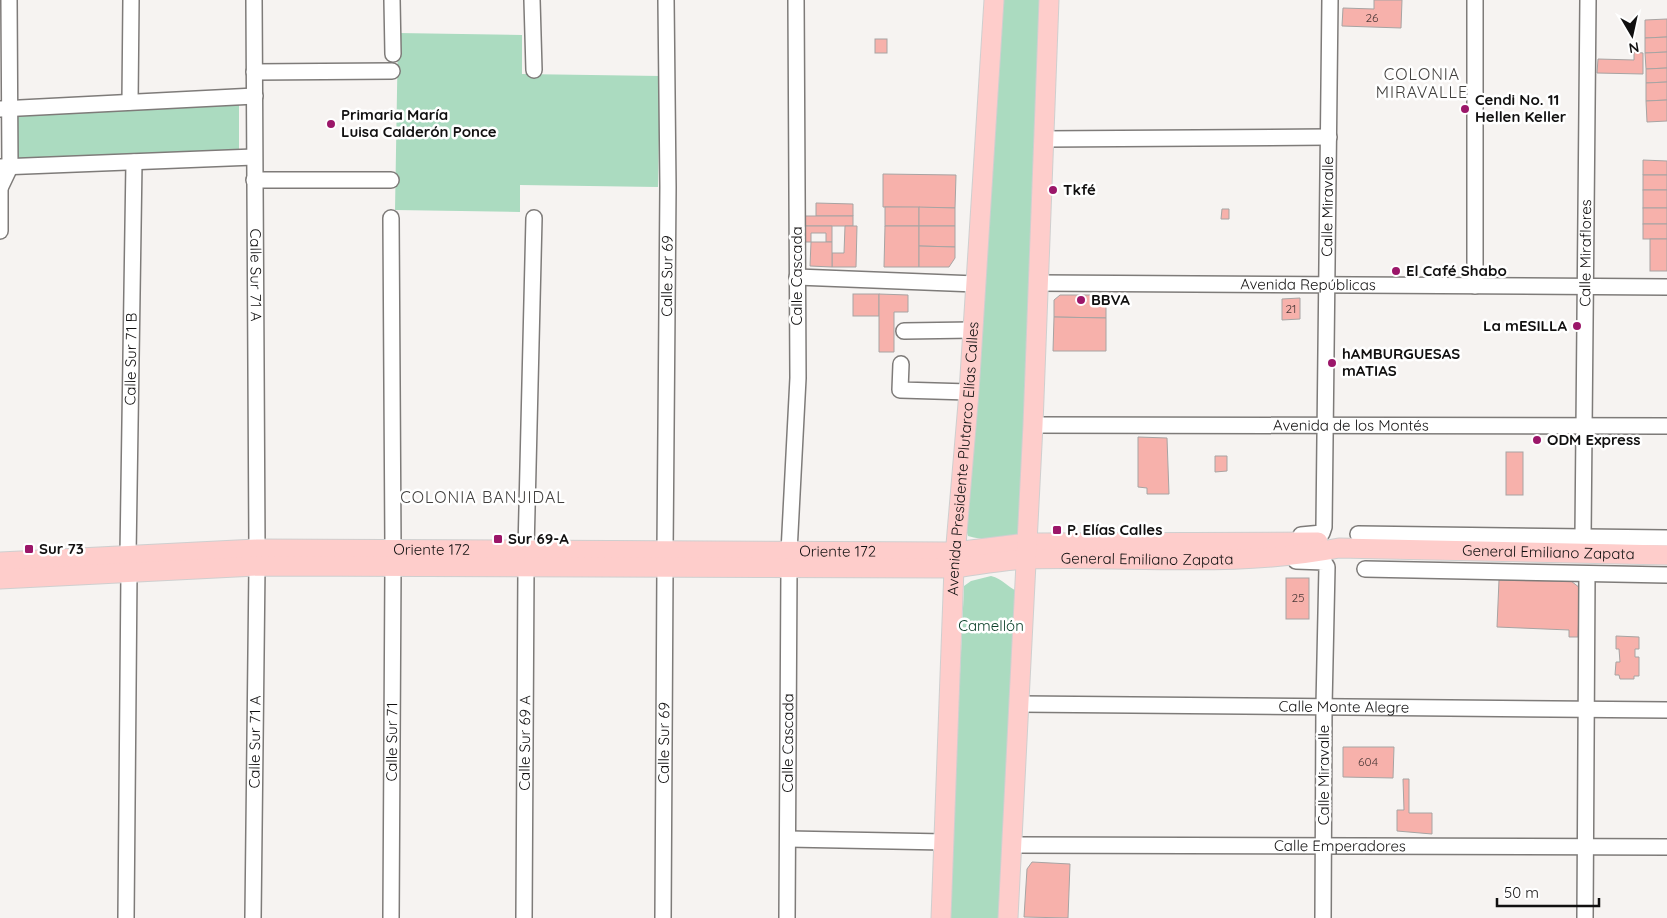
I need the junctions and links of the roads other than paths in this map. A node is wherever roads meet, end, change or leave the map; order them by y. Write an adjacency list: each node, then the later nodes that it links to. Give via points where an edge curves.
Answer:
1 (9, 0): 19 (street)
2 (131, 0): 18 (street)
3 (254, 0): 16 (street, Calle Sur 71 A)
4 (392, 0): 13 (street)
5 (532, 0): 14 (street)
6 (666, 0): 57 (street, Calle Sur 69)
7 (796, 0): 31 (street, Calle Cascada)
8 (994, 0): 33 (main road, Avenida Presidente Plutarco Elías Calles)
9 (1049, 0): 21 (main road)
10 (1330, 0): 20 (street, Calle Miravalle)
11 (1475, 0): 35 (street)
12 (1588, 0): 37 (street, Calle Miraflores)
13 (393, 54)
14 (534, 70)
15 (392, 71): 16 (street)
16 (254, 72): 17 (street, Calle Sur 71 A)
17 (255, 96): 18 (street); 22 (street, Calle Sur 71 A)
18 (130, 102): 19 (street)
19 (5, 109): 24 (street)
20 (1329, 137): 21 (street); 34 (street, Calle Miravalle)
21 (1044, 139): 32 (main road)
22 (254, 157): 23 (street); 25 (street, Calle Sur 71 A)
23 (134, 162): 24 (street); 61 (street, Calle Sur 71 B)
24 (5, 167): 27 (street)
25 (254, 180): 26 (street); 53 (street, Calle Sur 71 A)
26 (391, 180)
27 (0, 185): 30 (street)
28 (391, 218): 54 (street, Calle Sur 71)
29 (534, 218): 55 (street, Calle Sur 69 A)
30 (0, 231)
31 (797, 277): 33 (street); 58 (street, Calle Cascada, via 798,378)
32 (1039, 283): 34 (street, Avenida Repúblicas); 42 (main road)
33 (976, 284): 38 (main road, Avenida Presidente Plutarco Elías Calles)
34 (1325, 286): 35 (street, Avenida Repúblicas); 43 (street, Calle Miravalle)
35 (1475, 286): 37 (street, Avenida Repúblicas)
36 (1667, 287): 37 (street, Avenida Repúblicas)
37 (1587, 288): 44 (street, Calle Miraflores)
38 (973, 330): 39 (street); 41 (main road, Avenida Presidente Plutarco Elías Calles)
39 (904, 331)
40 (901, 364): 41 (street, via 900,390)
41 (969, 392): 59 (main road, Avenida Presidente Plutarco Elías Calles)
42 (1033, 425): 43 (street, Avenida de los Montés); 51 (main road)
43 (1326, 426): 44 (street, Avenida de los Montés); 49 (street, Calle Miravalle, via 1322,533)
44 (1583, 426): 45 (street, Avenida de los Montés); 47 (street, Calle Miraflores)
45 (1667, 426)
46 (1358, 534): 47 (street)
47 (1583, 537): 48 (street)
48 (1667, 538)
49 (1280, 541): 50 (main road, General Emiliano Zapata, via 1318,542); 51 (main road, General Emiliano Zapata)
50 (1339, 548): 52 (main road, General Emiliano Zapata); 56 (main road, General Emiliano Zapata)
51 (1027, 551): 56 (main road, General Emiliano Zapata); 59 (main road, General Emiliano Zapata); 66 (main road)
52 (1667, 555)
53 (257, 558): 54 (main road, Oriente 172); 61 (main road, Oriente 172); 77 (street, Calle Sur 71 A)
54 (393, 558): 55 (main road, Oriente 172); 78 (street, Calle Sur 71)
55 (526, 559): 57 (main road, Oriente 172); 79 (street, Calle Sur 69 A)
56 (1244, 559): 67 (street, Calle Miravalle, via 1322,562 1327,565)
57 (665, 560): 58 (main road, Oriente 172); 80 (street, Calle Sur 69)
58 (789, 560): 59 (main road, Oriente 172); 70 (street, Calle Cascada)
59 (954, 560): 71 (main road, Avenida Presidente Plutarco Elías Calles)
60 (0, 562): 61 (main road, Oriente 172)
61 (128, 564): 65 (main road, Oriente 172); 76 (street, Calle Sur 71 B)
62 (1365, 569): 63 (street)
63 (1587, 574): 64 (street); 68 (street)
64 (1667, 575)
65 (0, 579)
66 (1020, 704): 67 (street, Calle Monte Alegre); 72 (main road)
67 (1324, 706): 68 (street, Calle Monte Alegre); 73 (street, Calle Miravalle)
68 (1586, 710): 69 (street, Calle Monte Alegre); 74 (street)
69 (1667, 710)
70 (788, 839): 71 (street); 81 (street, Calle Cascada)
71 (945, 842): 82 (main road, Avenida Presidente Plutarco Elías Calles)
72 (1012, 845): 73 (street, Calle Emperadores); 83 (main road)
73 (1324, 846): 74 (street, Calle Emperadores); 84 (street, Calle Miravalle)
74 (1586, 847): 75 (street, Calle Emperadores); 85 (street)
75 (1667, 847)
76 (126, 918)
77 (253, 918)
78 (391, 918)
79 (524, 918)
80 (663, 918)
81 (788, 918)
82 (941, 918)
83 (1008, 918)
84 (1323, 918)
85 (1585, 918)

